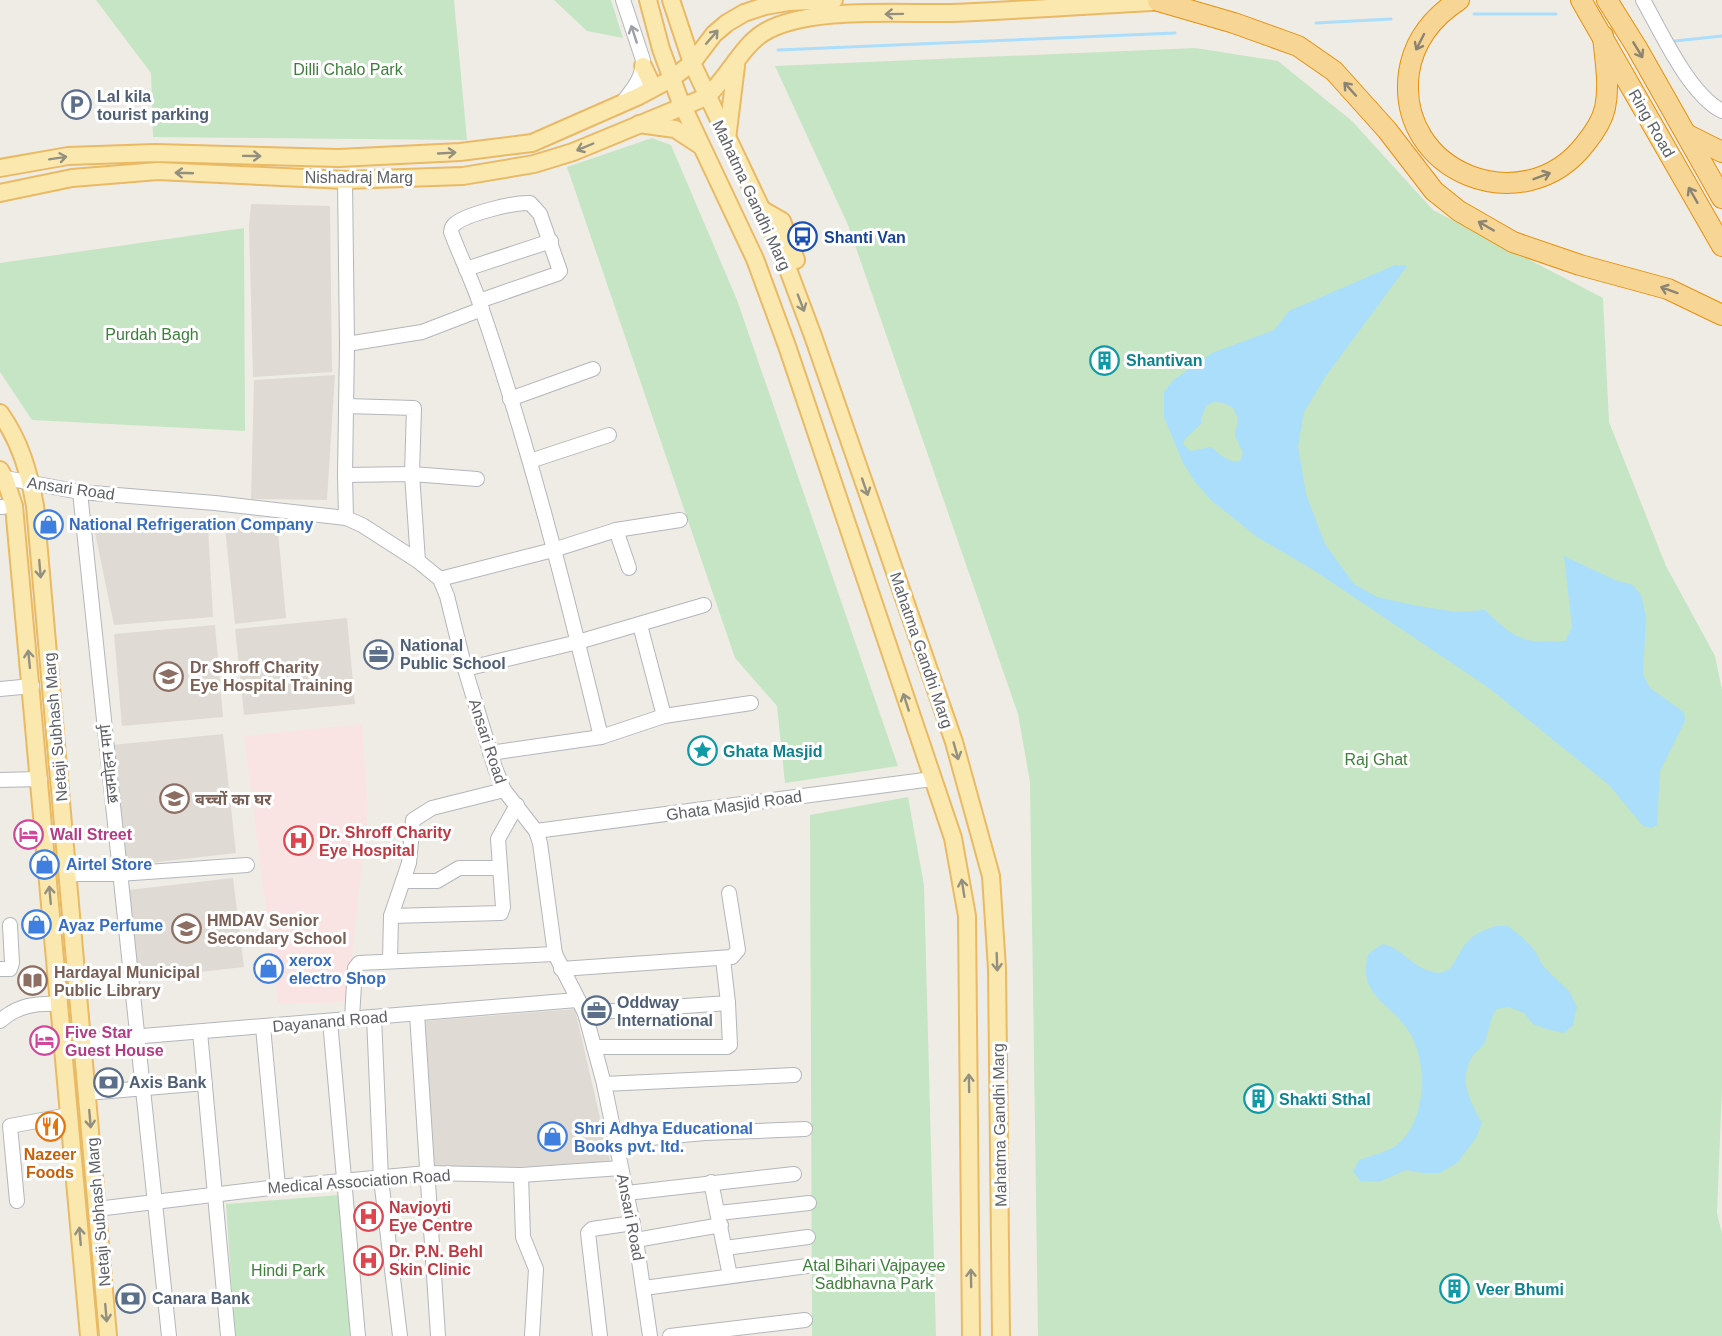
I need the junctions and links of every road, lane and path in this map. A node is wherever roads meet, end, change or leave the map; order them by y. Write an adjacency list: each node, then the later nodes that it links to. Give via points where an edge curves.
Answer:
1 (623, 0): 16 (street, one-way to 1)
2 (648, 0): 13 (main road, Mahatma Gandhi Marg)
3 (671, 0): 15 (main road, Mahatma Gandhi Marg)
4 (834, 0): 11 (main road)
5 (1181, 0): 10 (main road)
6 (1459, 0): 12 (highway, one-way to 12, via 1423,34 1413,56 1408,95 1417,126 1435,153 1476,179 1508,184 1539,178 1580,152 1601,117 1607,94)
7 (1581, 0): 12 (highway, Ring Road)
8 (1607, 0): 25 (highway, Ring Road, one-way to 25)
9 (1643, 0): 23 (street, via 1681,67 1705,99)
10 (1158, 1): 14 (main road, one-way to 14, via 952,13 821,15 762,34); 37 (highway, one-way to 10, via 1668,289 1513,242 1459,211 1434,191 1334,71 1298,46)
11 (742, 6): 15 (main road, Nishadraj Marg, one-way to 11)
12 (1602, 36): 34 (highway, Ring Road, one-way to 12)
13 (661, 49): 17 (main road, Mahatma Gandhi Marg); 18 (main road)
14 (737, 62): 20 (main road); 26 (main road)
15 (692, 63): 17 (main road, Nishadraj Marg); 20 (main road, Mahatma Gandhi Marg)
16 (643, 66): 18 (main road); 21 (street, via 635,88)
17 (671, 79): 19 (main road, Nishadraj Marg); 22 (main road, Mahatma Gandhi Marg)
18 (651, 83): 19 (main road)
19 (639, 96): 21 (main road, Nishadraj Marg)
20 (706, 97): 22 (main road, Nishadraj Marg); 26 (main road, Mahatma Gandhi Marg)
21 (622, 104): 29 (main road, Nishadraj Marg, one-way to 21, via 68,156 339,158 460,152 532,143)
22 (683, 107): 24 (main road, Nishadraj Marg); 27 (main road, Mahatma Gandhi Marg)
23 (1722, 111)
24 (639, 124): 27 (main road, via 675,129); 30 (main road, Nishadraj Marg, one-way to 30, via 534,164 463,176)
25 (1686, 134): 28 (highway); 32 (highway, Ring Road)
26 (727, 140): 150 (main road, Mahatma Gandhi Marg, one-way to 150, via 780,248 813,336 954,742 991,876 997,969)
27 (702, 147): 69 (main road, Mahatma Gandhi Marg, one-way to 27, via 759,270)
28 (1722, 152)
29 (0, 168)
30 (345, 180): 31 (main road, Nishadraj Marg, one-way to 31, via 158,171 72,178); 38 (street)
31 (0, 193)
32 (1722, 198)
33 (550, 241): 35 (street); 35 (street, via 540,214 530,203 465,218 451,232); 36 (street, via 559,265 557,274)
34 (1722, 246)
35 (466, 269): 36 (street)
36 (481, 305): 38 (street, via 422,332); 40 (street)
37 (1722, 315)
38 (347, 344): 41 (street)
39 (593, 369): 40 (street)
40 (510, 399): 44 (street)
41 (346, 406): 45 (street, via 414,408); 46 (street)
42 (0, 413): 49 (main road, Netaji Subhash Marg, via 10,427)
43 (609, 435): 44 (street)
44 (530, 461): 54 (street)
45 (412, 474): 46 (street); 48 (street); 55 (street)
46 (345, 475): 51 (street)
47 (2, 476): 49 (street, Ansari Road); 62 (main road, Netaji Subhash Marg, one-way to 47, via 14,506)
48 (477, 479)
49 (31, 482): 50 (street, Ansari Road); 76 (main road, Netaji Subhash Marg, one-way to 76)
50 (80, 492): 51 (street, Ansari Road); 77 (street, ब्रजमोहन मार्ग)
51 (346, 518): 55 (street, Ansari Road)
52 (680, 520): 53 (street)
53 (616, 530): 54 (street); 56 (street)
54 (553, 550): 57 (street); 60 (street)
55 (418, 561): 57 (street, Ansari Road)
56 (629, 568)
57 (440, 579): 61 (street, Ansari Road)
58 (704, 605): 59 (street)
59 (640, 625): 60 (street); 65 (street)
60 (578, 642): 61 (street); 66 (street)
61 (465, 669): 67 (street, Ansari Road)
62 (32, 686): 63 (street); 68 (main road, Netaji Subhash Marg)
63 (0, 689)
64 (751, 702): 65 (street)
65 (663, 717): 66 (street)
66 (601, 737): 67 (street)
67 (490, 753): 71 (street, Ansari Road)
68 (40, 779): 70 (street); 91 (main road, Netaji Subhash Marg, one-way to 68)
69 (932, 779): 73 (street, Ghata Masjid Road); 149 (main road, Mahatma Gandhi Marg, one-way to 69, via 967,916 952,838)
70 (0, 780)
71 (504, 790): 72 (street, Ansari Road); 78 (street, via 432,808 416,817)
72 (517, 805): 73 (street, Ansari Road); 75 (street, via 498,839)
73 (536, 831): 82 (street, Ansari Road, via 543,856)
74 (248, 865): 77 (street)
75 (500, 868): 78 (street, via 459,868 437,881); 80 (street, via 501,913)
76 (68, 874): 77 (street); 88 (main road, Netaji Subhash Marg)
77 (119, 874): 87 (street, ब्रजमोहन मार्ग)
78 (404, 881): 80 (street)
79 (729, 893): 83 (street, via 738,950 732,957)
80 (391, 916): 84 (street)
81 (10, 925): 85 (street, via 12,963 10,969)
82 (555, 954): 84 (street); 86 (street, Ansari Road)
83 (723, 958): 86 (street); 90 (street)
84 (390, 961): 96 (street, via 356,965)
85 (0, 969)
86 (561, 969): 89 (street, Ansari Road)
87 (131, 981): 88 (street); 100 (street, ब्रजमोहन मार्ग)
88 (78, 987): 101 (main road, Netaji Subhash Marg)
89 (577, 1000): 92 (street, Ansari Road); 93 (street, Dayanand Road)
90 (728, 1003): 92 (street); 102 (street, via 727,1047)
91 (59, 1004): 95 (street, via 16,1008); 108 (main road, Netaji Subhash Marg)
92 (585, 1013): 102 (street, Ansari Road)
93 (417, 1014): 94 (street, Dayanand Road); 112 (street)
94 (374, 1017): 96 (street, Dayanand Road); 115 (street)
95 (1, 1018)
96 (352, 1018): 97 (street, Dayanand Road)
97 (330, 1021): 98 (street, Dayanand Road); 116 (street)
98 (263, 1027): 99 (street, Dayanand Road); 120 (street)
99 (200, 1032): 100 (street, Dayanand Road); 104 (street)
100 (137, 1037): 101 (street, Dayanand Road); 106 (street, ब्रजमोहन मार्ग)
101 (83, 1041): 107 (main road, Netaji Subhash Marg)
102 (594, 1047): 105 (street, Ansari Road)
103 (794, 1075): 105 (street)
104 (205, 1083): 106 (street); 122 (street)
105 (604, 1084): 110 (street, Ansari Road)
106 (144, 1088): 107 (street); 124 (street, ब्रजमोहन मार्ग)
107 (87, 1092): 126 (main road, Netaji Subhash Marg, one-way to 126)
108 (69, 1115): 118 (street, via 10,1126); 138 (main road, Netaji Subhash Marg, one-way to 108)
109 (805, 1130): 110 (street)
110 (617, 1141): 111 (street, Ansari Road)
111 (621, 1168): 114 (street, Medical Association Road); 121 (street, Ansari Road)
112 (427, 1173): 114 (street, Medical Association Road); 115 (street, Medical Association Road); 144 (street)
113 (794, 1173): 117 (street)
114 (521, 1175): 145 (street, via 523,1237 536,1269)
115 (381, 1179): 116 (street, Medical Association Road); 143 (street)
116 (344, 1180): 120 (street, Medical Association Road); 142 (street)
117 (711, 1182): 121 (street); 127 (street)
118 (15, 1184): 119 (street); 123 (street)
119 (0, 1185)
120 (278, 1186): 122 (street, Medical Association Road)
121 (627, 1193): 128 (street, Ansari Road)
122 (216, 1194): 124 (street, Medical Association Road); 141 (street)
123 (17, 1201)
124 (155, 1201): 126 (street, Medical Association Road); 140 (street, ब्रजमोहन मार्ग)
125 (809, 1203): 127 (street)
126 (97, 1209): 139 (main road, Netaji Subhash Marg, one-way to 139)
127 (720, 1219): 130 (street); 131 (street)
128 (633, 1223): 130 (street, Ansari Road); 146 (street, via 592,1229 588,1233)
129 (808, 1237): 131 (street)
130 (636, 1240): 134 (street, Ansari Road)
131 (725, 1248): 133 (street)
132 (807, 1266): 133 (street)
133 (730, 1276): 134 (street)
134 (644, 1288): 147 (street, Ansari Road)
135 (806, 1320): 136 (street)
136 (757, 1331): 137 (street)
137 (711, 1333): 148 (street)
138 (89, 1336)
139 (108, 1336)
140 (169, 1336)
141 (228, 1336)
142 (358, 1336)
143 (400, 1336)
144 (438, 1336)
145 (532, 1336)
146 (600, 1336)
147 (650, 1336)
148 (670, 1336)
149 (971, 1336)
150 (1001, 1336)

